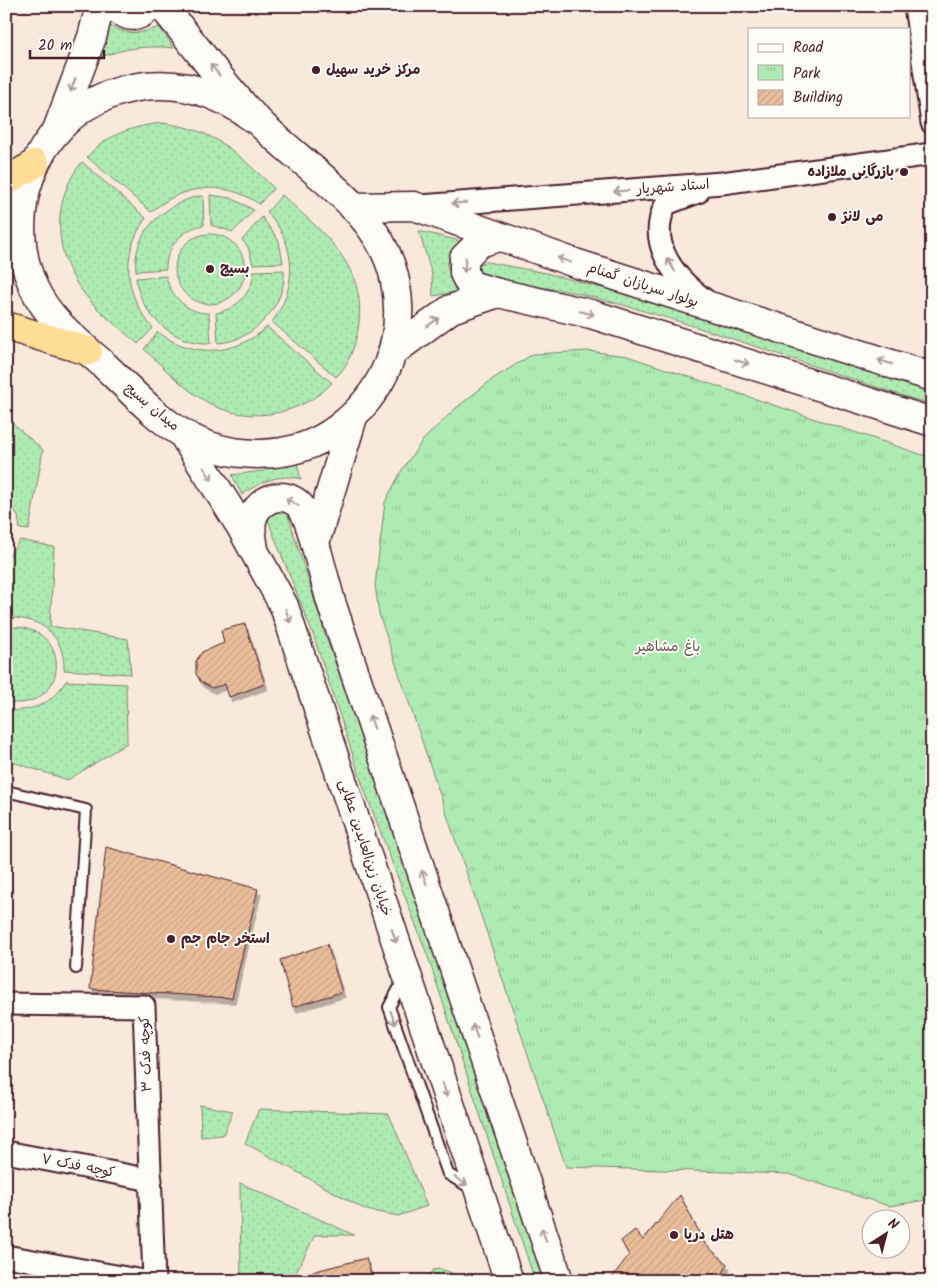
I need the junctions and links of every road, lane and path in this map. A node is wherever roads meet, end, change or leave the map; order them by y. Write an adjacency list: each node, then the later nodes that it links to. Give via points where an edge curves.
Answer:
1 (100, 6): 8 (main road, one-way to 8, via 92,37)
2 (114, 6): 3 (main road, via 123,15 134,17)
3 (149, 6)
4 (162, 6): 6 (main road, one-way to 4)
5 (915, 6): 7 (street)
6 (257, 121): 8 (main road, میدان بسیج, via 214,94 162,84 136,87 103,98 66,122); 14 (main road, میدان بسیج)
7 (932, 123)
8 (56, 134): 10 (main road, میدان بسیج)
9 (932, 154): 12 (street, استاد شهریار)
10 (35, 164): 11 (highway); 20 (main road, میدان بسیج, via 21,214 26,266 35,291 49,313)
11 (6, 181)
12 (722, 183): 13 (street, استاد شهریار, one-way to 13); 17 (street, one-way to 12, via 686,287 674,272 662,250 659,225 660,214 666,204)
13 (414, 206): 14 (main road, بولوار سربازان گمنام); 15 (main road, بولوار سربازان گمنام)
14 (353, 207): 19 (main road, میدان بسیج, via 370,225 393,272 399,324)
15 (499, 238): 16 (main road, one-way to 16, via 479,243 464,258 464,273 470,285); 17 (main road, بولوار سربازان گمنام, one-way to 15)
16 (498, 293): 19 (main road, one-way to 16, via 451,308); 23 (main road, one-way to 23, via 591,314)
17 (719, 309): 21 (main road, بولوار سربازان گمنام, one-way to 17)
18 (6, 326): 20 (highway)
19 (394, 350): 22 (main road, میدان بسیج, via 385,375)
20 (88, 351): 24 (main road, میدان بسیج)
21 (932, 377)
22 (353, 417): 24 (main road, میدان بسیج, via 332,433 284,452 231,452 206,445); 25 (main road)
23 (932, 422)
24 (182, 433): 26 (main road, خیابان زین‌العابدین عطایی, one-way to 26)
25 (315, 543): 26 (main road, one-way to 26, via 308,520 298,504 283,497 270,498 258,507 251,522); 36 (main road, one-way to 25)
26 (254, 552): 35 (main road, خیابان زین‌العابدین عطایی, one-way to 35, via 284,606)
27 (6, 792): 28 (lane, via 86,810)
28 (76, 968)
29 (6, 1004): 31 (street, کوچه فدک ۳, via 144,1006)
30 (6, 1152): 31 (street, کوچه فدک ۷)
31 (151, 1180): 34 (street)
32 (6, 1256): 33 (street)
33 (143, 1281)
34 (154, 1281)
35 (509, 1281)
36 (559, 1281)

